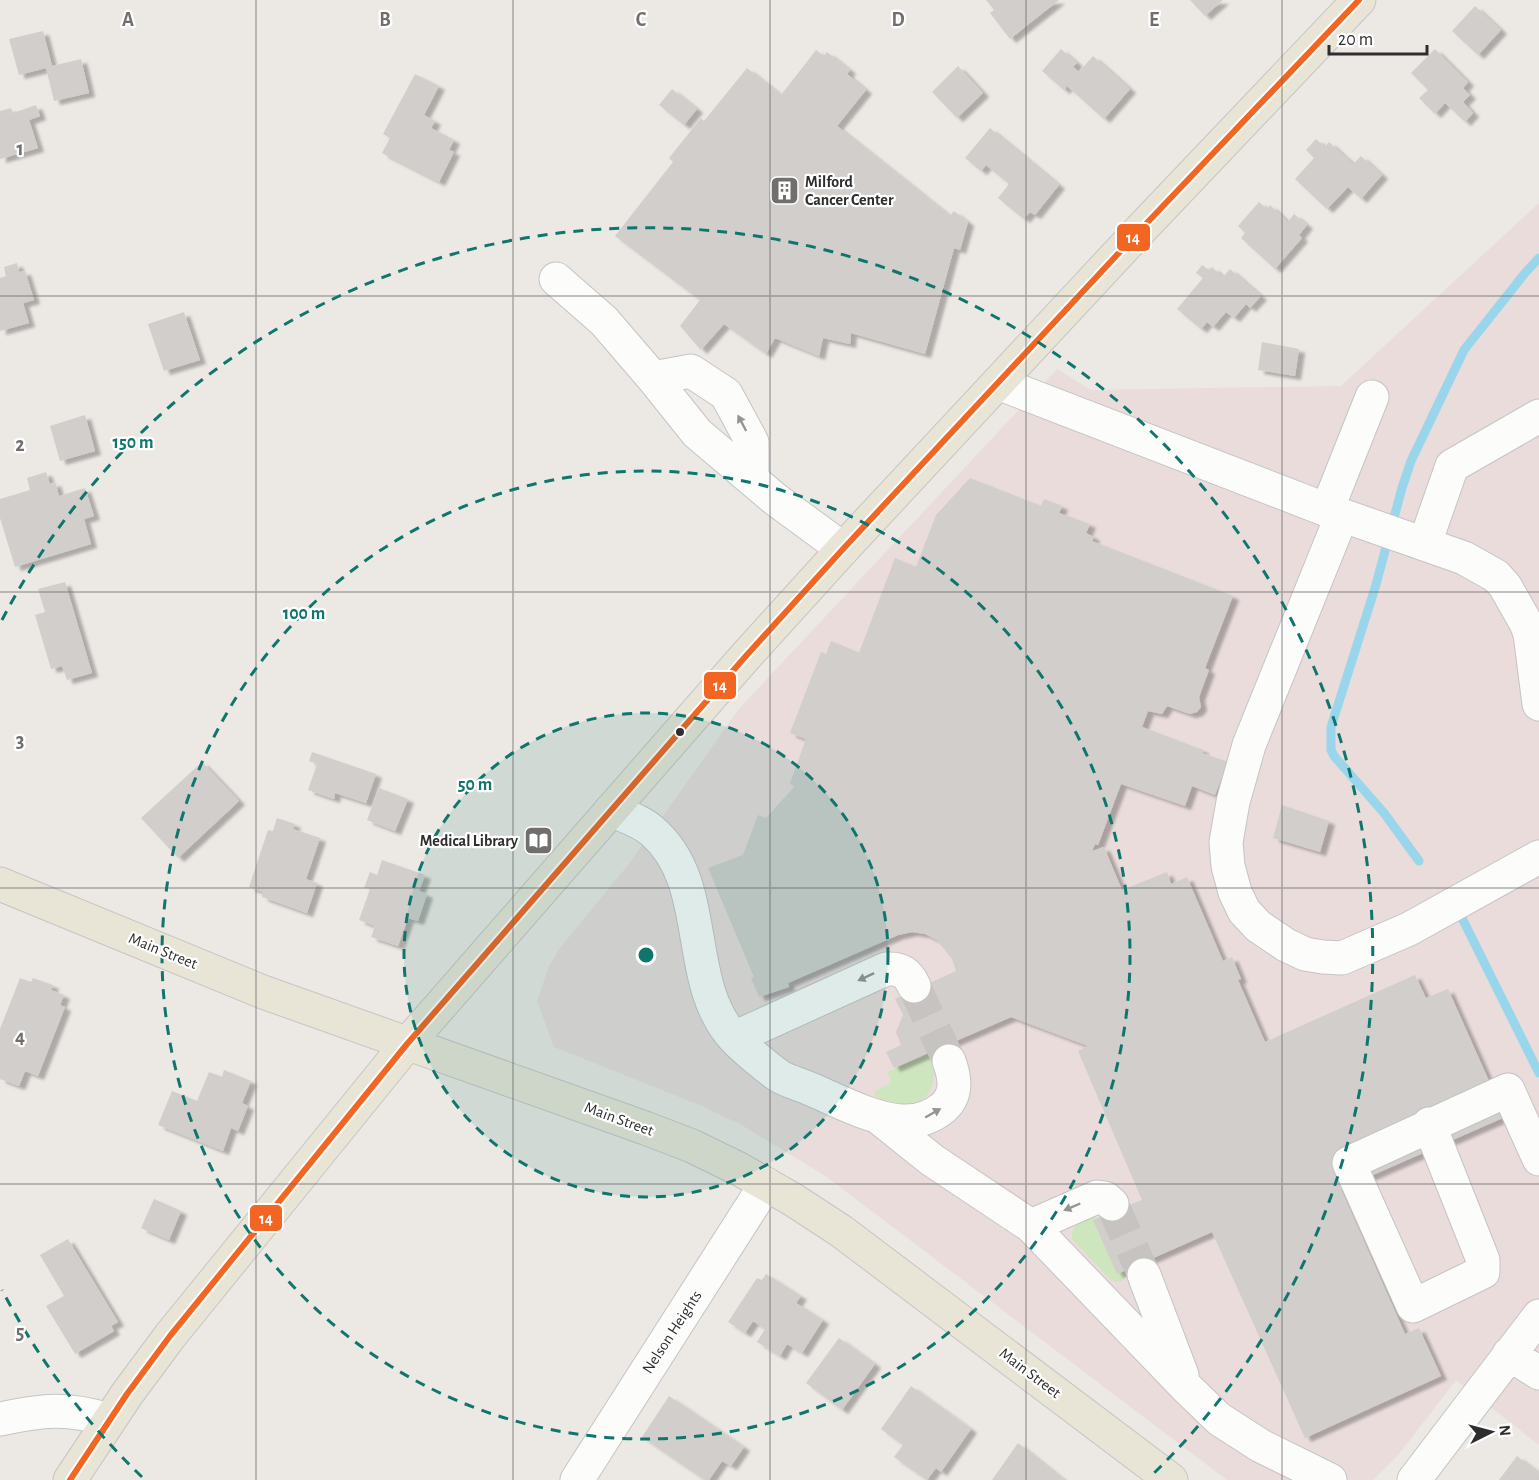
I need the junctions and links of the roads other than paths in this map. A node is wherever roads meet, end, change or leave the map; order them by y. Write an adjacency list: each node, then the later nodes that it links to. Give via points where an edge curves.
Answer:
1 (1359, 0): 4 (main road)
2 (555, 279): 3 (street, via 604,321)
3 (653, 378): 7 (street, via 697,433); 7 (street, one-way to 3, via 752,442 726,394 691,371)
4 (998, 383): 8 (street); 10 (main road)
5 (1372, 397): 8 (street)
6 (1539, 416): 9 (street, via 1452,466)
7 (752, 478): 10 (street)
8 (1346, 516): 9 (street); 13 (street, via 1249,745 1233,801 1226,842 1228,866 1244,911 1286,945 1305,954 1342,958 1409,929)
9 (1418, 540): 11 (street, via 1481,566 1505,586 1530,634)
10 (843, 549): 12 (main road)
11 (1539, 704)
12 (611, 810): 16 (street, via 650,828 671,852 692,908 710,997); 17 (main road)
13 (1539, 856)
14 (0, 884): 17 (main road, Main Street, via 263,992)
15 (914, 986): 16 (street, one-way to 16, via 903,971 886,969)
16 (734, 1038): 19 (street, via 780,1076)
17 (407, 1044): 22 (main road, Main Street, via 653,1131 714,1156); 31 (main road, via 196,1302)
18 (949, 1061): 19 (street, one-way to 18, via 909,1121 937,1113 953,1095 955,1084)
19 (877, 1116): 24 (street, via 932,1160)
20 (1429, 1124): 20 (street, via 1483,1260 1483,1272 1413,1306 1349,1163); 21 (street, via 1508,1090)
21 (1539, 1159)
22 (766, 1184): 33 (street, Nelson Heights); 34 (main road, Main Street, via 864,1247)
23 (1112, 1204): 24 (street, one-way to 24, via 1097,1197)
24 (1031, 1226): 25 (street)
25 (1102, 1299): 29 (street); 29 (street, via 1121,1301 1132,1297 1140,1291 1144,1275)
26 (1539, 1316): 27 (street)
27 (1509, 1354): 28 (street); 36 (street)
28 (1539, 1373)
29 (1187, 1388): 35 (street, via 1219,1419 1261,1446)
30 (0, 1419): 31 (street, via 55,1410)
31 (109, 1420): 32 (main road)
32 (70, 1480)
33 (577, 1480)
34 (1171, 1480)
35 (1330, 1480)
36 (1414, 1480)

